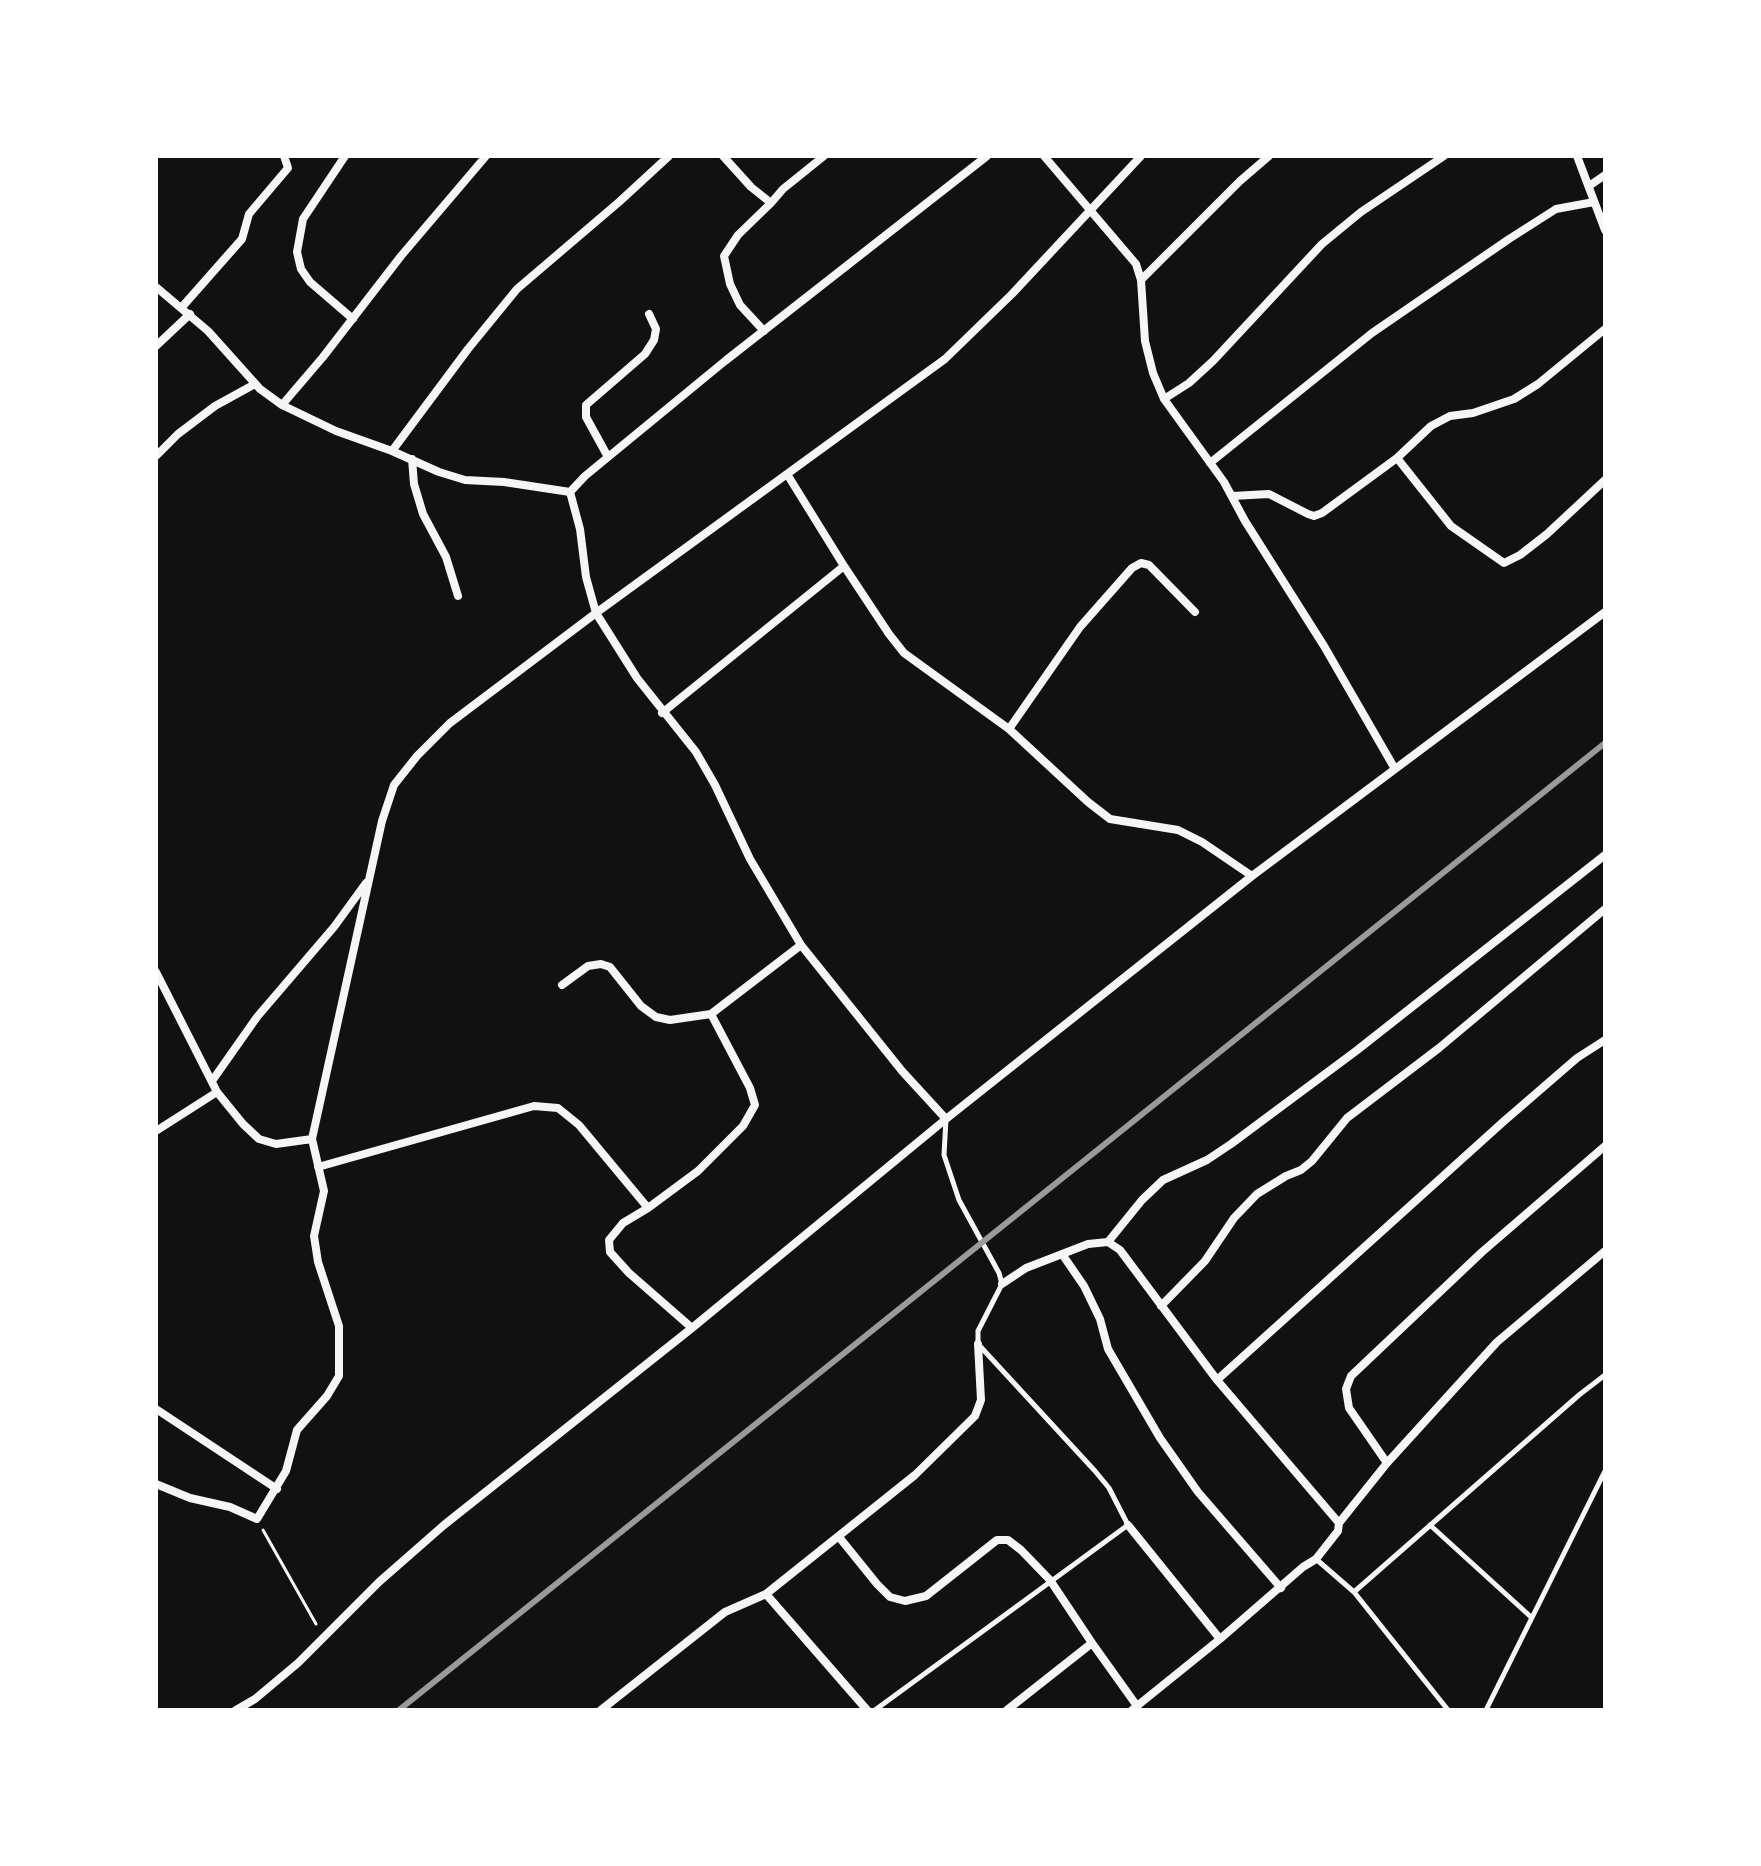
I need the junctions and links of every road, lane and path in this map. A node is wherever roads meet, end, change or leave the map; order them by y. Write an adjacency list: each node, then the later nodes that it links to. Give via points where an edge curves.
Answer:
1 (284, 156): 23 (street, via 288,168 254,208 242,239)
2 (345, 156): 26 (street, via 303,219 297,252 310,282)
3 (473, 156): 14 (street)
4 (486, 156): 14 (street)
5 (669, 156): 33 (street, via 517,289)
6 (723, 156): 18 (street)
7 (824, 156): 18 (street)
8 (987, 156): 28 (street)
9 (1044, 156): 19 (street)
10 (1141, 156): 19 (street)
11 (1269, 156): 21 (street)
12 (1444, 156): 31 (street, via 1322,244 1213,361)
13 (1577, 156): 16 (street)
14 (479, 164): 26 (street)
15 (1605, 175): 16 (street)
16 (1589, 186): 17 (street)
17 (1594, 202): 20 (street); 38 (street, via 1556,209 1509,239 1372,333)
18 (771, 203): 28 (street, via 724,256 740,305)
19 (1091, 210): 21 (street, via 1136,264); 39 (street, via 945,359)
20 (1605, 230)
21 (1141, 280): 31 (street, via 1145,341)
22 (156, 287): 23 (street)
23 (182, 307): 24 (street)
24 (190, 314): 29 (street); 30 (street)
25 (649, 314): 35 (street, via 656,329 645,354 586,405 586,417)
26 (353, 319): 32 (street)
27 (1605, 329): 36 (street, via 1514,399 1450,416)
28 (764, 331): 35 (street)
29 (156, 346)
30 (255, 384): 32 (street); 34 (street, via 215,406)
31 (1164, 399): 38 (street)
32 (282, 405): 33 (street)
33 (392, 451): 37 (street)
34 (156, 456)
35 (608, 457): 41 (street)
36 (1397, 458): 40 (street, via 1451,526 1504,563 1547,534); 42 (street, via 1314,516 1269,494)
37 (412, 459): 41 (street, via 465,480); 44 (street, via 423,514 446,557)
38 (1210, 463): 42 (street)
39 (787, 474): 43 (street); 47 (street)
40 (1605, 480)
41 (570, 492): 47 (street)
42 (1232, 496): 50 (street)
43 (844, 566): 48 (street); 49 (street, via 904,653)
44 (458, 596)
45 (1195, 612): 49 (street, via 1149,565 1132,568 1080,627)
46 (1605, 612): 50 (street)
47 (596, 613): 48 (street); 53 (street, via 450,723 417,756 394,785)
48 (662, 713): 55 (street, via 696,752)
49 (1009, 729): 52 (street, via 1110,819 1178,830)
50 (1395, 769): 52 (street)
51 (1605, 855): 68 (street, via 1231,1144 1163,1180)
52 (1252, 876): 62 (street)
53 (369, 878): 60 (street); 64 (street)
54 (1605, 909): 72 (street, via 1347,1118 1312,1161 1257,1194 1205,1261)
55 (801, 945): 58 (street); 62 (street)
56 (156, 972): 60 (street)
57 (562, 985): 58 (street, via 588,966 601,964 610,967 656,1017)
58 (711, 1014): 67 (street, via 755,1105 743,1126 698,1171)
59 (1605, 1040): 76 (street, via 1503,1122)
60 (212, 1081): 61 (street)
61 (217, 1092): 63 (street); 64 (street, via 259,1139 276,1144)
62 (946, 1119): 71 (lane, via 944,1155 959,1200); 73 (street)
63 (156, 1131)
64 (312, 1139): 66 (street)
65 (1605, 1146): 78 (street, via 1351,1376 1346,1389 1349,1408)
66 (318, 1167): 67 (street, via 534,1106 558,1108 579,1125); 81 (street, via 324,1191 314,1236 339,1326 339,1376 297,1430)
67 (648, 1208): 73 (street, via 623,1223 609,1240 610,1252)
68 (1108, 1242): 70 (street); 72 (street, via 1120,1250)
69 (1605, 1251): 78 (street, via 1497,1342)
70 (1062, 1254): 71 (street); 89 (street, via 1084,1286 1108,1349 1160,1438 1198,1492)
71 (1002, 1284): 74 (lane, via 978,1331)
72 (1161, 1306): 76 (street)
73 (692, 1328): 93 (street, via 444,1525)
74 (978, 1344): 84 (lane, via 1095,1471); 86 (street, via 981,1400 975,1416 915,1475)
75 (1605, 1375): 85 (lane)
76 (1217, 1380): 83 (street)
77 (156, 1409): 81 (street)
78 (1387, 1463): 83 (street)
79 (1605, 1471): 92 (lane)
80 (156, 1484): 82 (street)
81 (277, 1489): 82 (street)
82 (257, 1519): 93 (path)
83 (1339, 1523): 87 (street)
84 (1128, 1525): 88 (lane); 94 (street)
85 (1430, 1525): 90 (lane); 92 (lane)
86 (839, 1537): 88 (street, via 890,1597 905,1601 926,1596 997,1540 1008,1540); 91 (street)
87 (1316, 1559): 89 (street); 90 (lane)
88 (1050, 1580): 95 (street); 102 (lane)
89 (1281, 1588): 94 (street)
90 (1354, 1592): 104 (lane)
91 (766, 1594): 100 (street, via 725,1612); 101 (street)
92 (1531, 1617): 105 (lane)
93 (324, 1638): 96 (street)
94 (1220, 1639): 97 (street)
95 (1092, 1643): 97 (street); 103 (street)
96 (255, 1699): 98 (street); 99 (lane)
97 (1134, 1708)
98 (236, 1710)
99 (254, 1710)
100 (601, 1710)
101 (867, 1710)
102 (875, 1710)
103 (1007, 1710)
104 (1448, 1710)
105 (1486, 1710)

